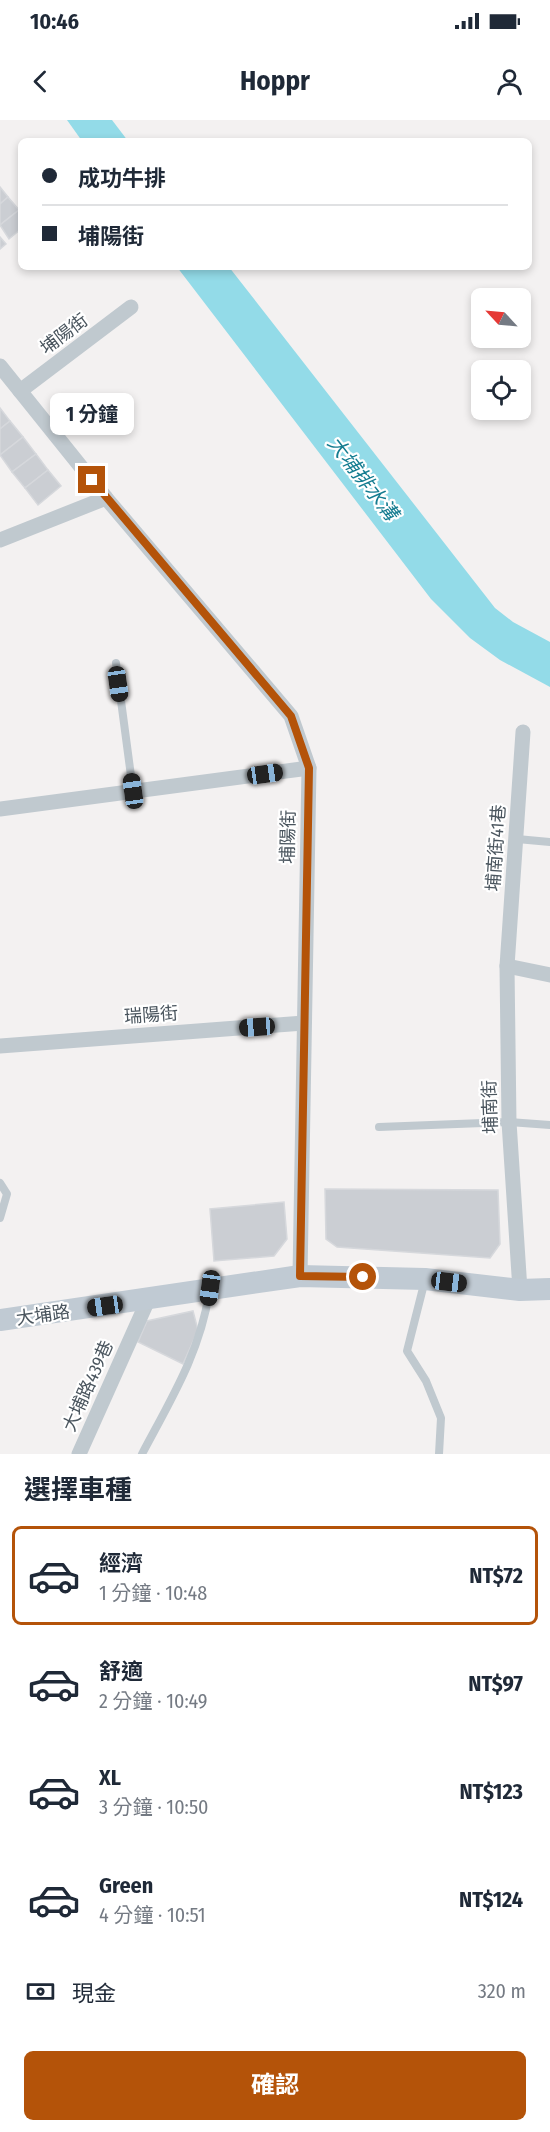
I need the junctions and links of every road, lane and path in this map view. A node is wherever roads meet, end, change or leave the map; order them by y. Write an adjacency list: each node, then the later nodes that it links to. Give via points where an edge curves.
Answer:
1 (131, 307): 3 (street, 埔陽街)
2 (0, 366): 3 (street, 埔陽街)
3 (20, 392): 4 (street, 埔陽街)
4 (106, 498): 5 (street); 8 (street, 埔陽街, via 291,716)
5 (0, 540)
6 (116, 663): 9 (lane)
7 (523, 732): 11 (street, 埔南街41巷)
8 (309, 768): 9 (street); 15 (street, 埔陽街)
9 (133, 791): 10 (street)
10 (0, 809)
11 (517, 839): 12 (lane); 13 (street, 埔南街41巷)
12 (550, 842)
13 (507, 966): 14 (street); 17 (street, 埔南街)
14 (550, 975)
15 (304, 1023): 16 (street, 瑞陽街); 22 (street, 埔陽街)
16 (0, 1046)
17 (509, 1122): 18 (lane); 19 (lane); 26 (street, 埔南街)
18 (550, 1125)
19 (380, 1127)
20 (0, 1183): 21 (lane, via 7,1194)
21 (0, 1218)
22 (300, 1276): 23 (main road, 大埔路); 24 (main road, 大埔路)
23 (425, 1279): 26 (main road, 大埔路); 31 (lane, via 407,1351 426,1380 441,1418)
24 (210, 1288): 27 (main road, 大埔路); 30 (lane, via 194,1355)
25 (550, 1289): 26 (main road, 大埔路)
26 (520, 1290)
27 (148, 1300): 28 (main road, 大埔路); 29 (street, 大埔路439巷)
28 (0, 1320)
29 (79, 1454)
30 (142, 1454)
31 (439, 1454)

